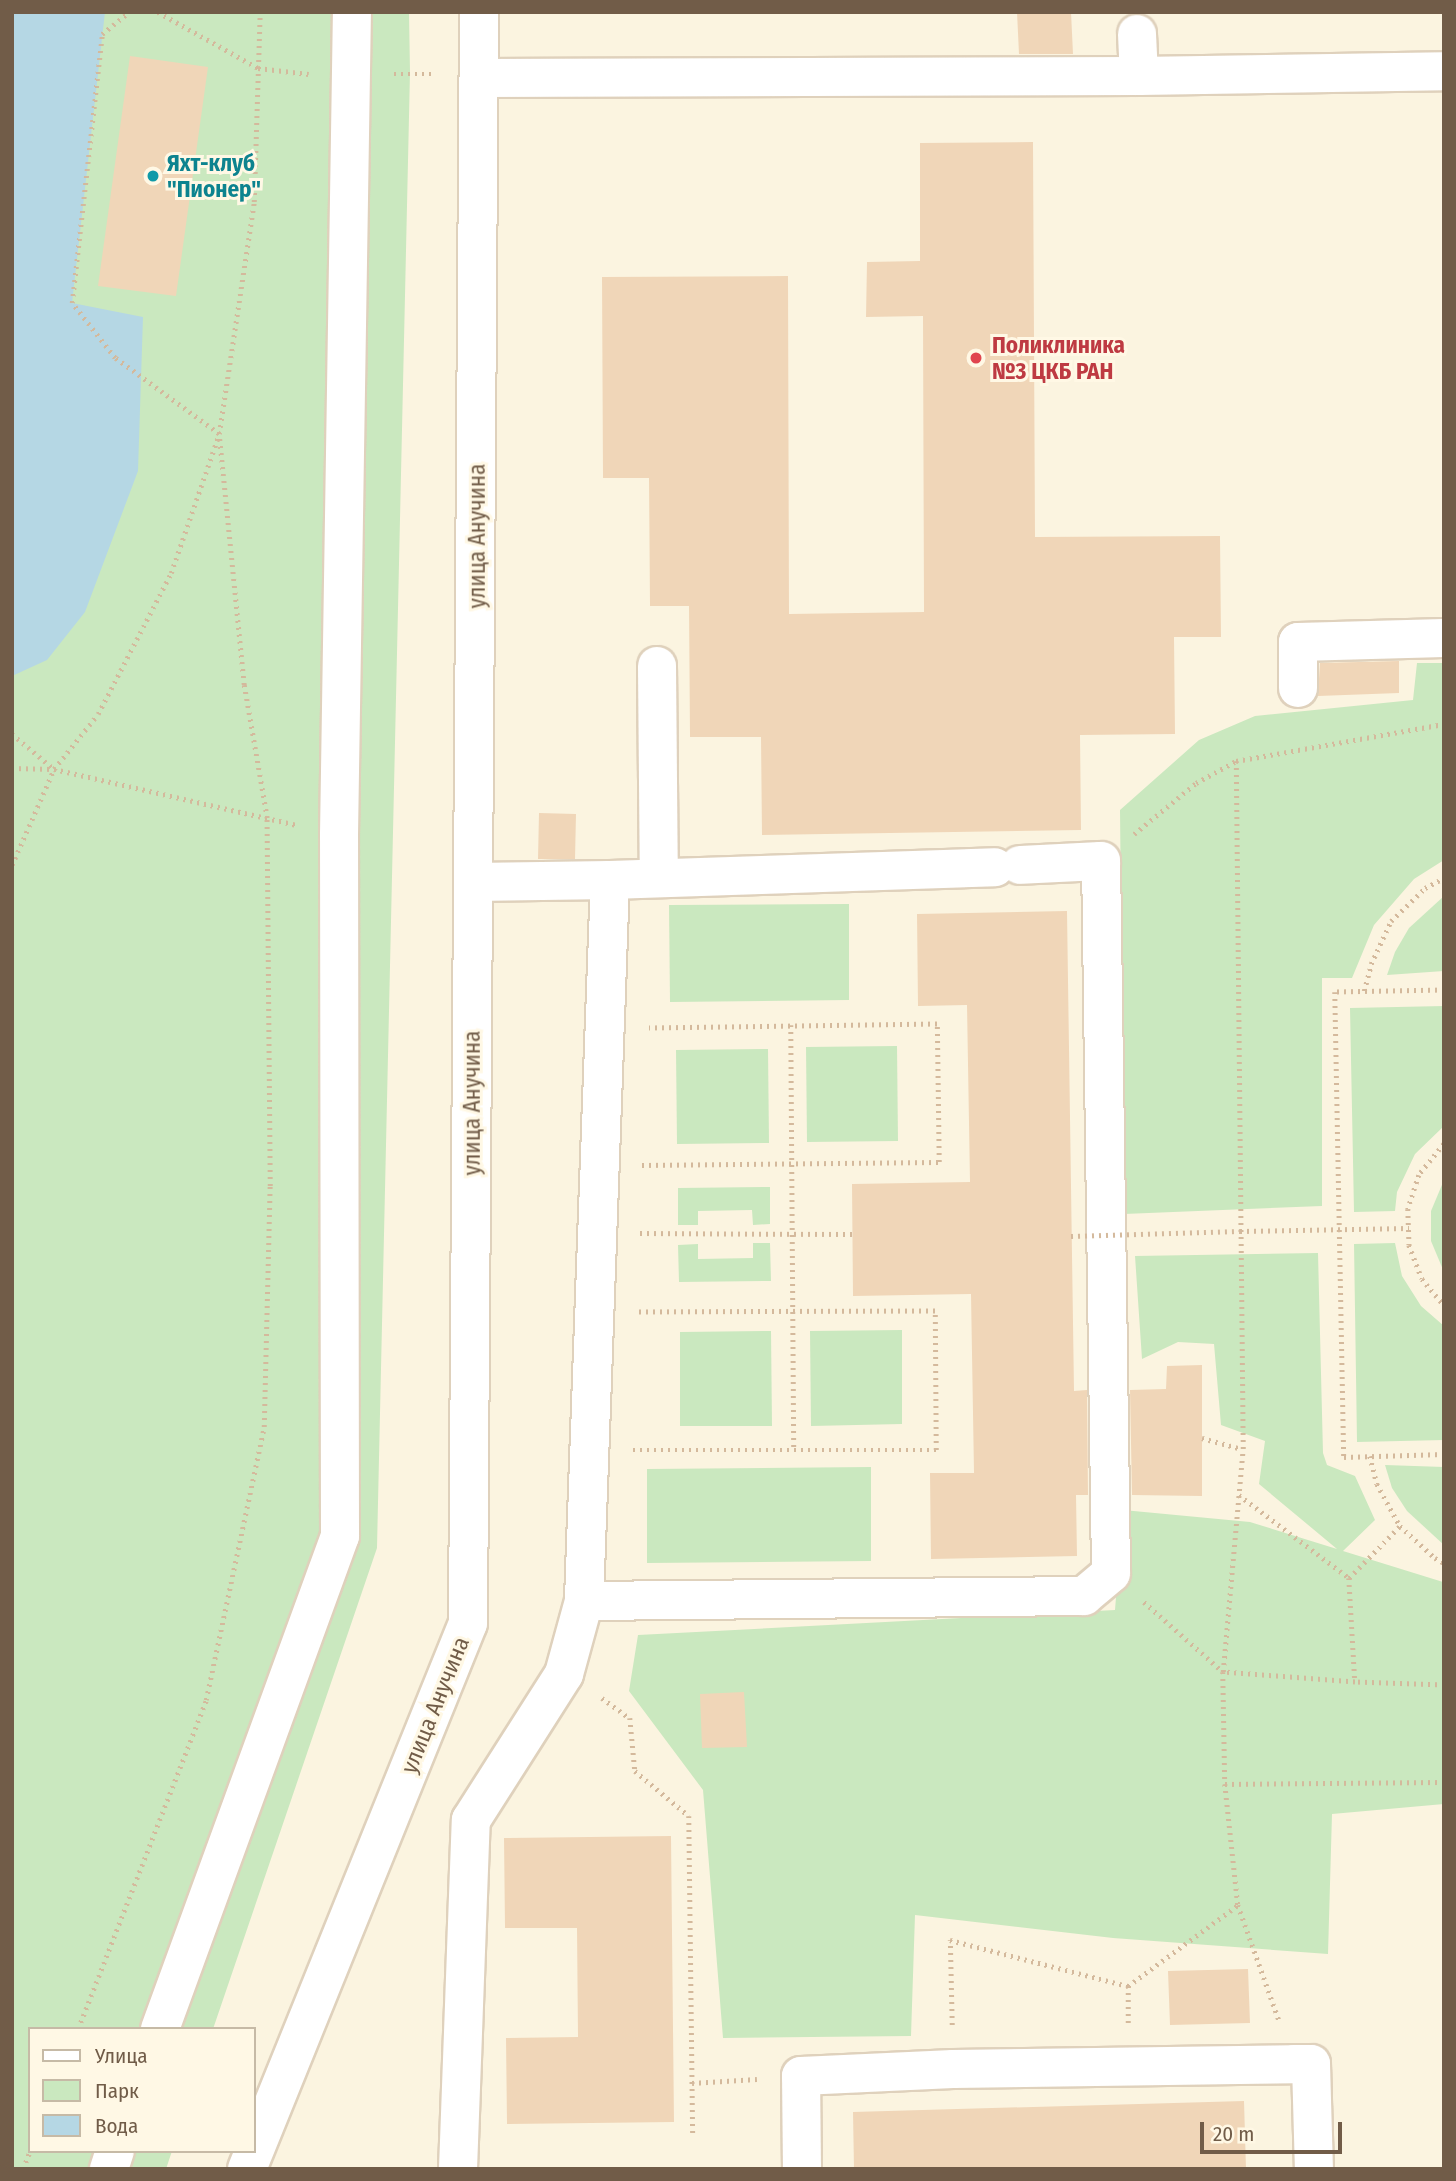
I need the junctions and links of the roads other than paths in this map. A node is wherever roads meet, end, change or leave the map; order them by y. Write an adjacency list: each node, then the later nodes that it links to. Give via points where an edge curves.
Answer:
1 (352, 12): 14 (street, via 339,835 340,1536)
2 (480, 12): 6 (street, улица Анучина)
3 (1137, 34): 5 (street)
4 (1444, 71): 5 (street)
5 (1139, 76): 6 (street)
6 (480, 78): 12 (street, улица Анучина)
7 (1444, 638): 9 (street, via 1298,642)
8 (657, 666): 10 (street)
9 (1298, 688)
10 (659, 878): 11 (street); 13 (street, via 1101,862 1111,1573 1084,1596)
11 (610, 880): 12 (street); 13 (street)
12 (474, 882): 15 (street, улица Анучина, via 468,1623)
13 (584, 1601): 16 (street, via 564,1671 471,1820)
14 (161, 2027)
15 (256, 2147)
16 (458, 2169)
17 (802, 2169): 18 (street, via 801,2076 953,2068 1311,2064)
18 (1314, 2169)

